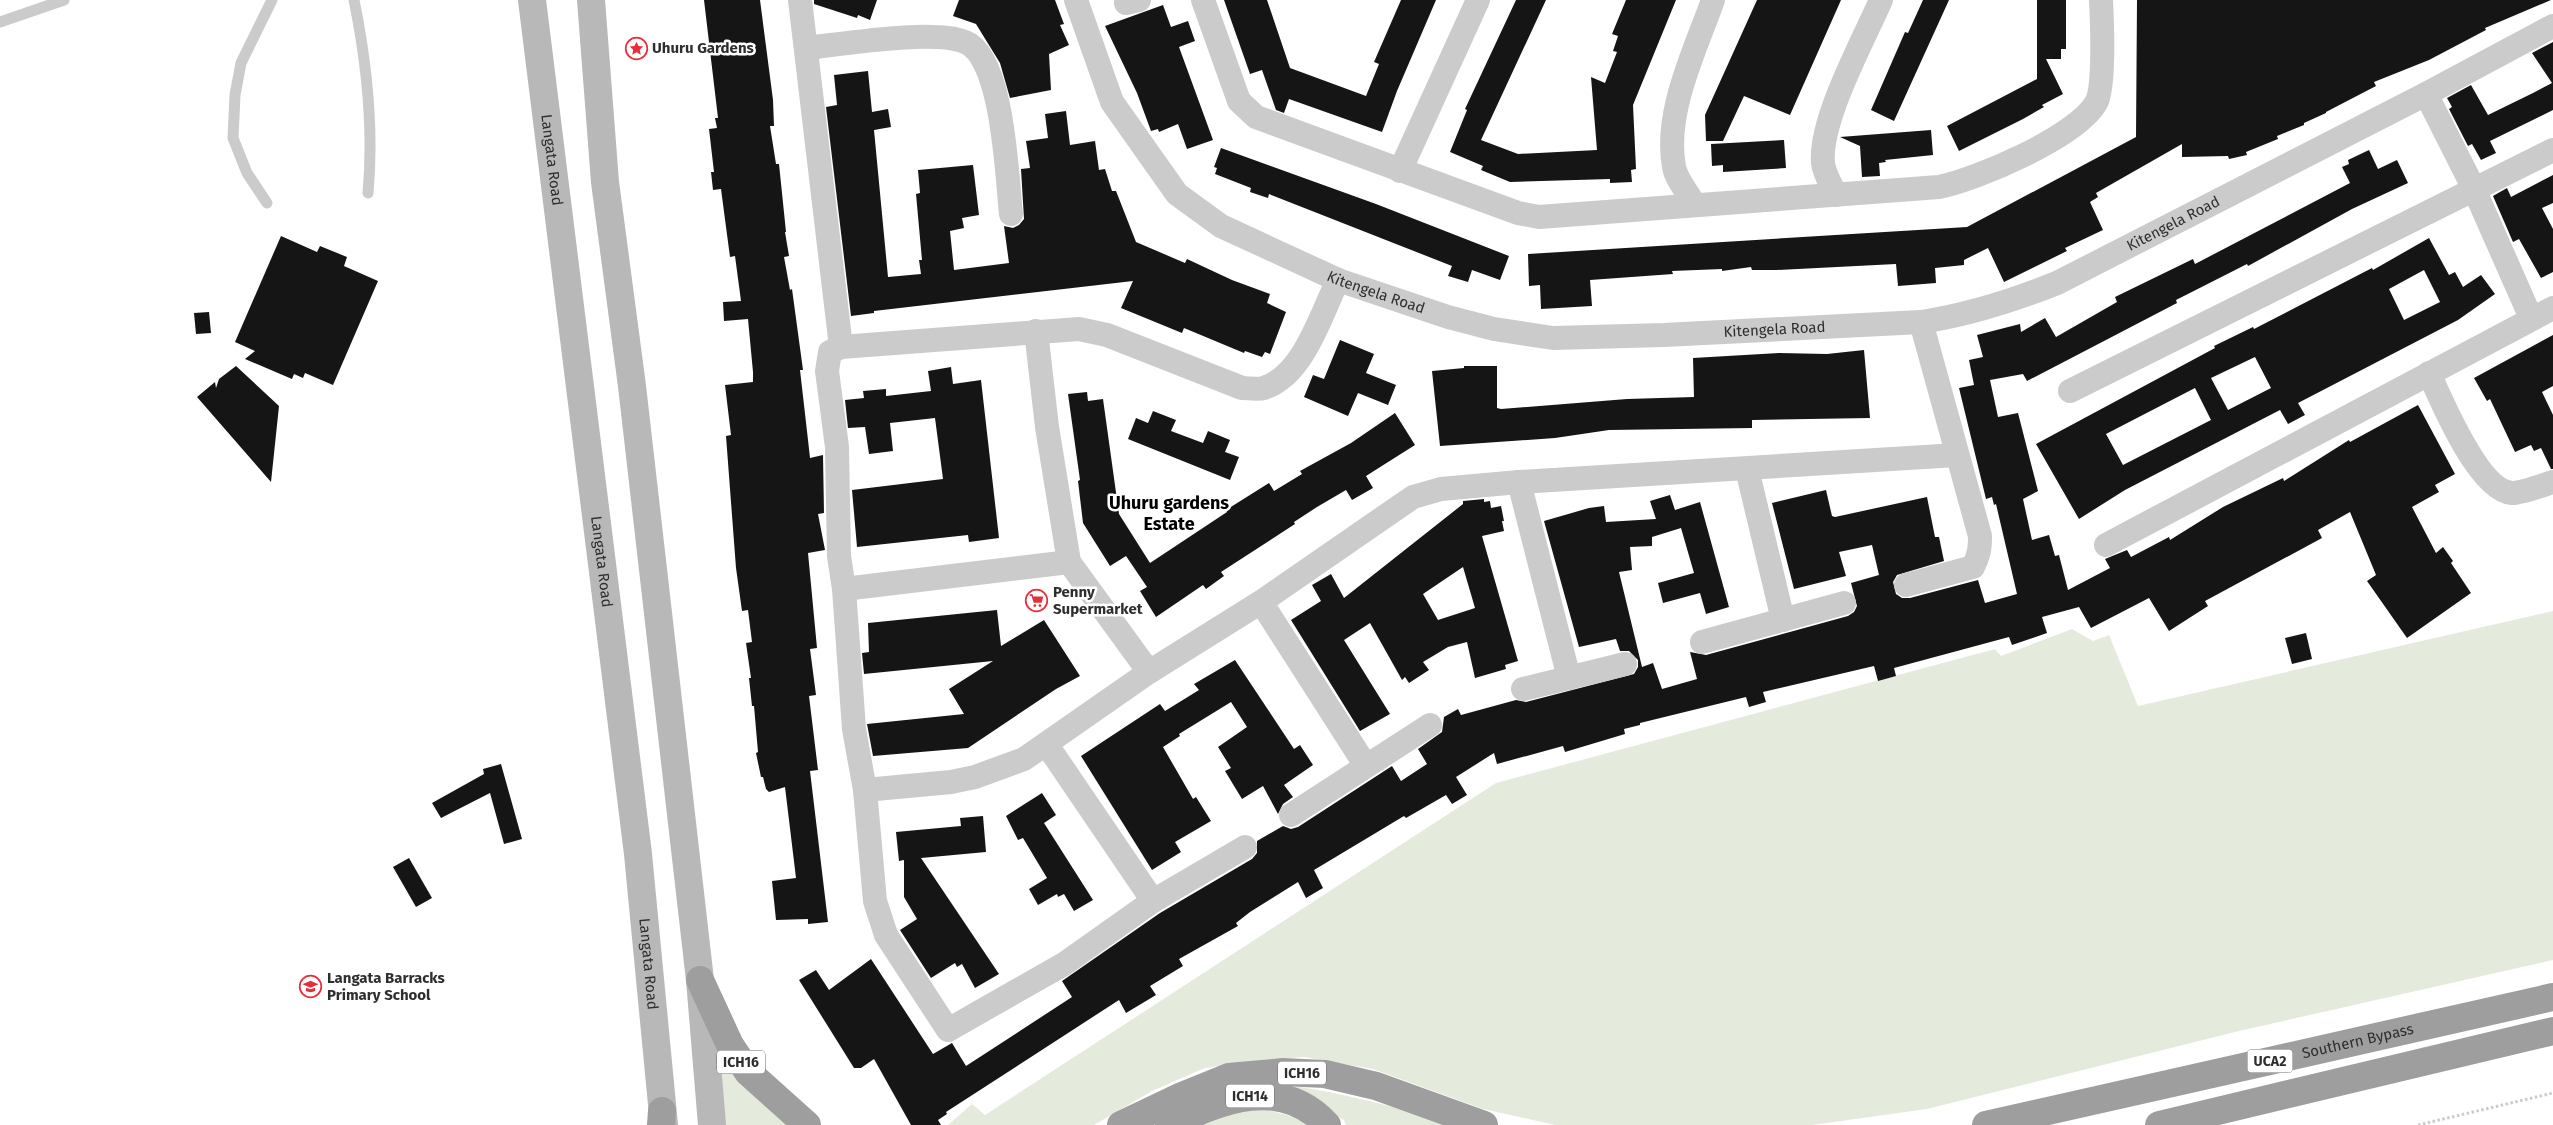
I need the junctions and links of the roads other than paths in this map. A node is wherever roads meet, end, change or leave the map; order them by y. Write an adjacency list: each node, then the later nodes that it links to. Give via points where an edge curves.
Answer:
1 (64, 0): 13 (lane)
2 (272, 0): 22 (lane, via 241,63 235,95 233,138 247,173)
3 (354, 0): 20 (lane, via 366,62 370,113 372,160)
4 (532, 0): 59 (main road, Langata Road, via 637,844)
5 (592, 0): 56 (main road, via 605,182 632,386)
6 (800, 0): 15 (street)
7 (1076, 0): 25 (street, Kitengela Road, via 1112,102 1177,194 1221,226)
8 (1203, 0): 18 (street, via 1239,101 1247,110 1256,117)
9 (1478, 0): 18 (street)
10 (1713, 0): 23 (street, via 1674,110 1674,169)
11 (1881, 0): 21 (street, via 1828,122 1822,146 1823,166)
12 (2101, 0): 21 (street, via 2101,85 2097,102 2074,127 1991,171 1962,182 1939,187)
13 (0, 22)
14 (2553, 26): 16 (street, Kitengela Road)
15 (806, 48): 24 (street, via 930,36 967,42 982,55 990,69 999,109); 30 (street)
16 (2426, 94): 19 (street); 28 (street, Kitengela Road, via 2057,283 1959,316)
17 (2553, 150): 19 (street)
18 (1400, 171): 23 (street, via 1518,213 1539,217)
19 (2474, 189): 27 (street); 32 (street)
20 (368, 193)
21 (1836, 195): 23 (street)
22 (267, 203)
23 (1694, 204)
24 (1011, 214)
25 (1338, 280): 28 (street, Kitengela Road, via 1448,318 1494,330 1553,338); 29 (street, via 1299,362 1263,389 1242,388 1091,330)
26 (2553, 308): 27 (street)
27 (2531, 318): 31 (street)
28 (1921, 322): 33 (street)
29 (1036, 331): 30 (street); 38 (street, via 1046,427)
30 (841, 347): 40 (street, via 830,352 826,370 837,447 839,556)
31 (2429, 373): 36 (street, via 2448,417 2489,482 2512,493); 37 (street)
32 (2070, 392)
33 (1957, 455): 34 (street); 39 (street, via 1980,536 1979,555 1973,567)
34 (1747, 469): 35 (street); 43 (street)
35 (1519, 482): 41 (street, via 1441,489 1413,497); 47 (street)
36 (2553, 482)
37 (2106, 545)
38 (1069, 562): 40 (street); 46 (street)
39 (1906, 585)
40 (844, 589): 52 (street, via 854,729)
41 (1262, 602): 46 (street); 51 (street)
42 (1844, 603): 43 (street)
43 (1783, 620): 44 (street)
44 (1702, 642)
45 (1625, 664): 47 (street)
46 (1149, 672): 50 (street)
47 (1569, 678): 48 (street)
48 (1523, 689)
49 (1430, 725): 51 (street)
50 (1048, 744): 52 (street, via 1024,759 976,777); 55 (street)
51 (1366, 766): 53 (street)
52 (865, 790): 55 (street, via 879,918 886,935 948,1030 1064,964)
53 (1291, 814)
54 (1245, 847): 55 (street)
55 (1153, 901)
56 (700, 980): 60 (main road); 61 (highway, ICH16, via 730,1045 748,1072)
57 (2553, 996): 66 (highway, Southern Bypass / UCA2)
58 (2553, 1031): 67 (highway, UCA2)
59 (662, 1120)
60 (712, 1125)
61 (807, 1125)
62 (1121, 1125): 65 (highway, ICH16, via 1229,1077 1284,1072 1325,1074 1376,1086)
63 (1169, 1125): 64 (highway, ICH14, via 1208,1106 1243,1096 1266,1096 1296,1102)
64 (1327, 1125)
65 (1484, 1125)
66 (1986, 1125)
67 (2159, 1125)

